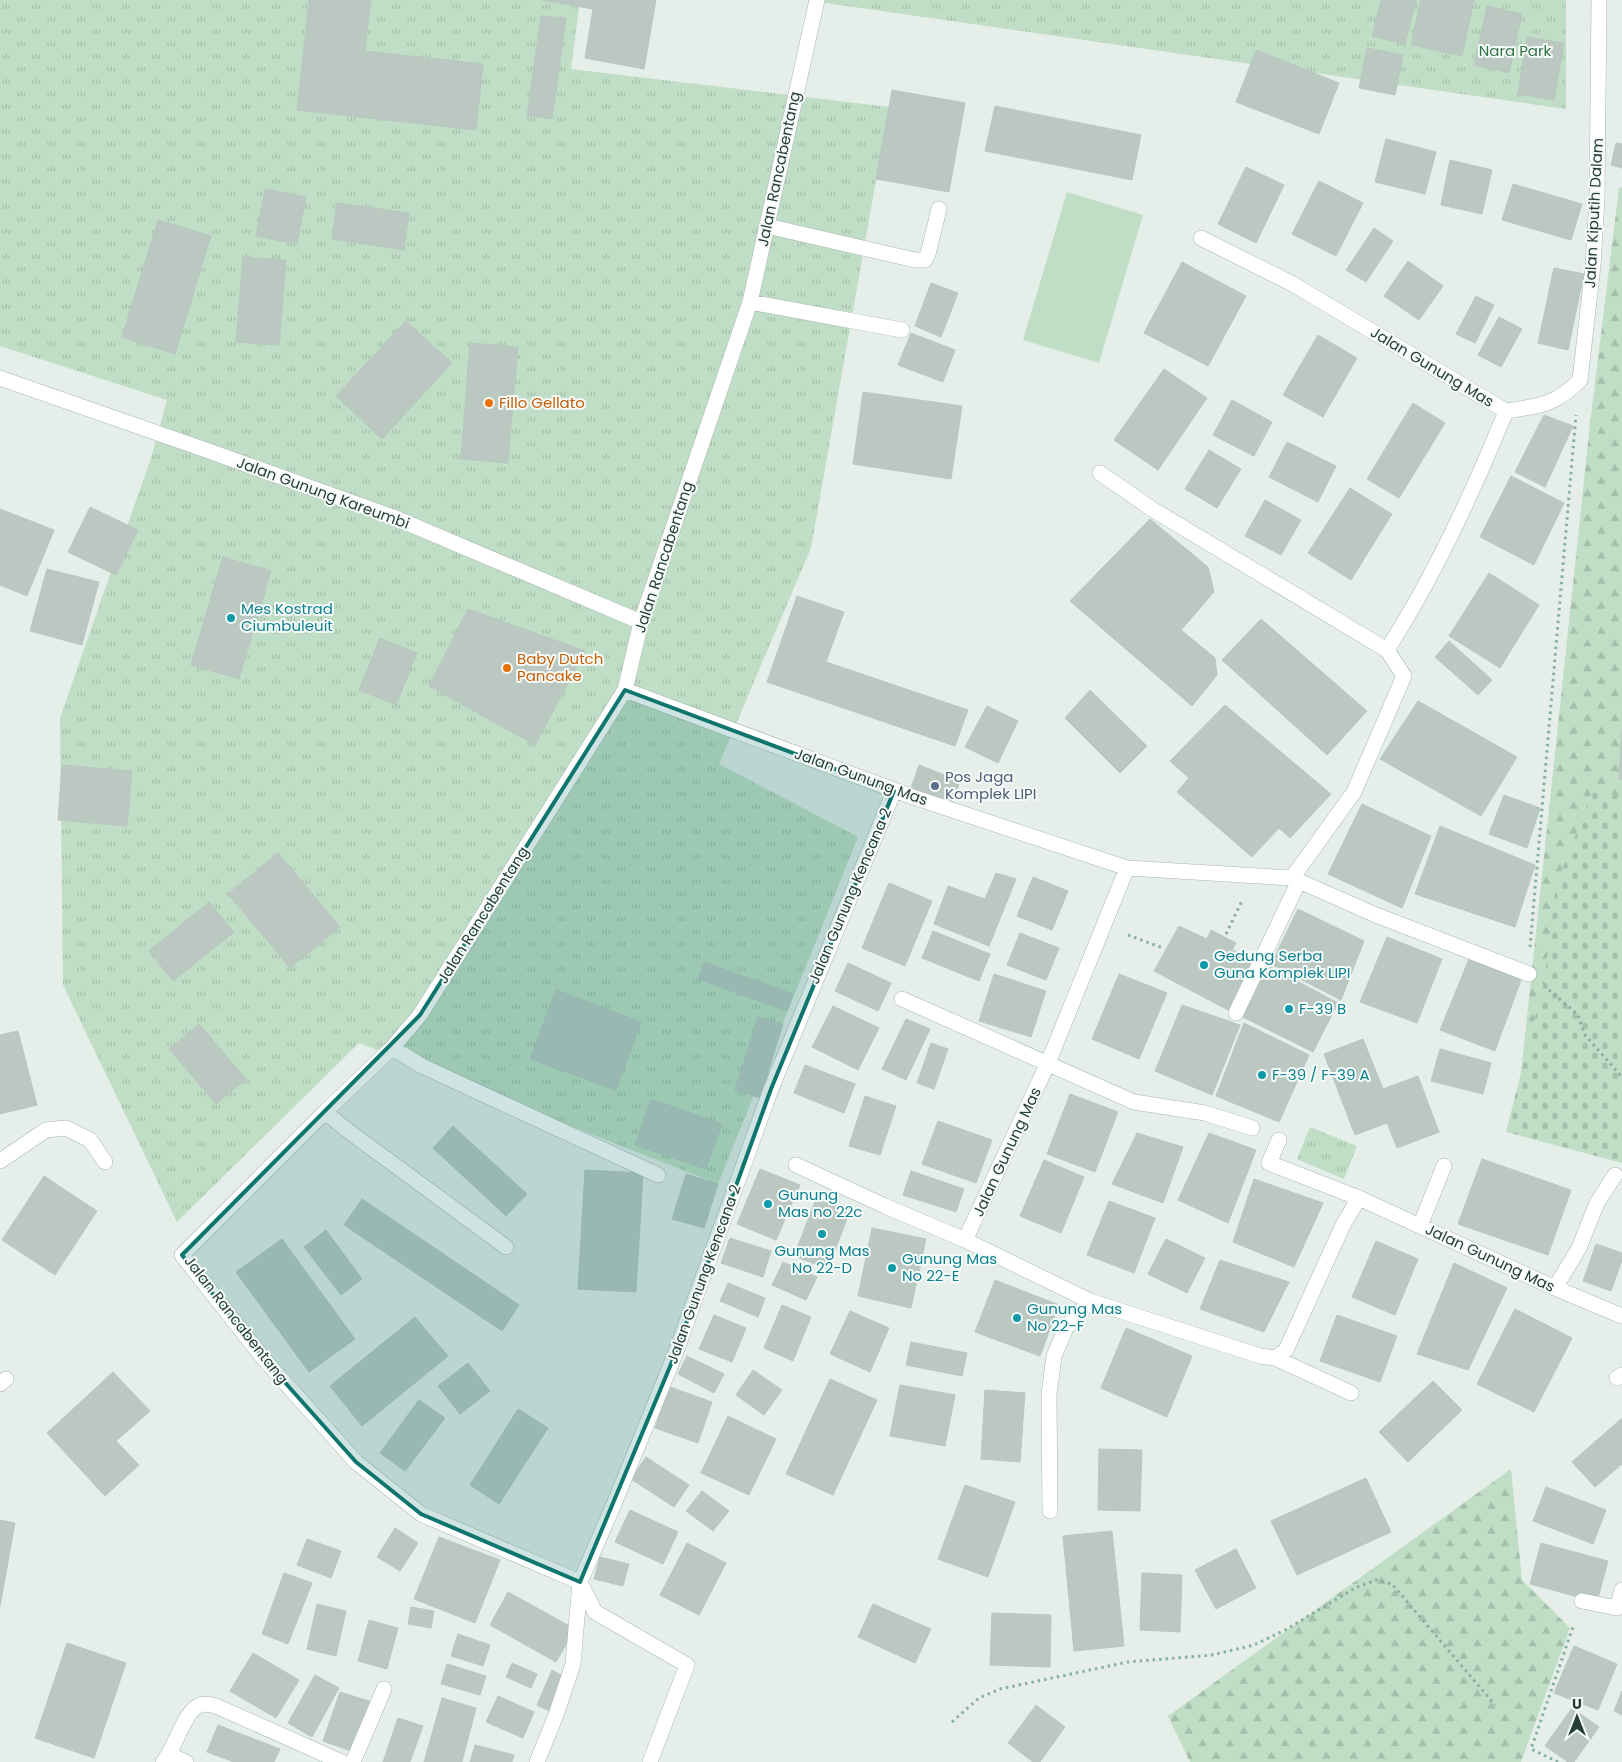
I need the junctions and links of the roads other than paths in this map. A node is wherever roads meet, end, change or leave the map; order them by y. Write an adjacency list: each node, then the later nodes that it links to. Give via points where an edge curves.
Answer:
1 (817, 0): 4 (street, Jalan Rancabentang)
2 (1600, 0): 9 (street, Jalan Kiputih Dalam, via 1598,198 1594,266 1580,380 1556,400)
3 (939, 210): 4 (street, via 925,260)
4 (766, 226): 6 (street, Jalan Rancabentang)
5 (1201, 238): 9 (street, Jalan Gunung Mas, via 1292,283)
6 (750, 302): 7 (street); 11 (street, Jalan Rancabentang)
7 (902, 330)
8 (0, 378): 11 (street, Jalan Gunung Kareumbi, via 393,517)
9 (1506, 411): 12 (street, Jalan Gunung Mas, via 1476,486 1413,610)
10 (1100, 473): 12 (street, via 1152,509)
11 (641, 622): 13 (street, Jalan Rancabentang)
12 (1387, 650): 16 (street, via 1404,676 1354,792)
13 (625, 690): 14 (street, Jalan Gunung Mas); 20 (street, Jalan Rancabentang, via 420,1015)
14 (894, 790): 15 (street, Jalan Gunung Mas); 41 (street, Jalan Gunung Kencana 2, via 770,1089 674,1357)
15 (1127, 868): 16 (street, Jalan Gunung Mas); 21 (street, Jalan Gunung Mas)
16 (1295, 880): 17 (street, Jalan Gunung Mas); 19 (street)
17 (1527, 973)
18 (902, 999): 21 (street)
19 (1236, 1014)
20 (392, 1048): 22 (street, Jalan Rancabentang); 29 (street, via 422,1066)
21 (1048, 1063): 23 (street, via 1134,1102 1205,1113); 33 (street, Jalan Gunung Mas)
22 (325, 1112): 34 (street); 41 (street, Jalan Rancabentang, via 182,1255 264,1359 356,1462 421,1514)
23 (1252, 1128)
24 (1279, 1140): 31 (street, Jalan Gunung Mas, via 1269,1163)
25 (0, 1161): 26 (street, via 46,1130 66,1128 90,1140)
26 (106, 1162)
27 (796, 1165): 33 (street)
28 (1444, 1166): 32 (street)
29 (658, 1175)
30 (1615, 1175): 35 (street)
31 (1359, 1198): 32 (street, Jalan Gunung Mas); 38 (street, via 1343,1225 1286,1350)
32 (1420, 1226): 35 (street, Jalan Gunung Mas)
33 (966, 1240): 36 (street)
34 (506, 1247)
35 (1555, 1288): 37 (street, Jalan Gunung Mas)
36 (1090, 1302): 38 (street, via 1260,1356); 40 (street, via 1066,1328 1054,1356 1049,1395)
37 (1622, 1316)
38 (1276, 1358): 39 (street)
39 (1351, 1393)
40 (1050, 1511)
41 (580, 1582): 49 (street, Jalan Gunung Kencana 2, via 573,1664); 50 (street, via 595,1612 687,1665)
42 (1622, 1590): 43 (street, via 1617,1608)
43 (1582, 1601)
44 (384, 1689): 48 (street)
45 (167, 1758): 46 (street); 47 (street, via 183,1725 195,1708 202,1704 216,1706)
46 (186, 1762)
47 (342, 1762)
48 (353, 1762)
49 (537, 1762)
50 (650, 1762)

